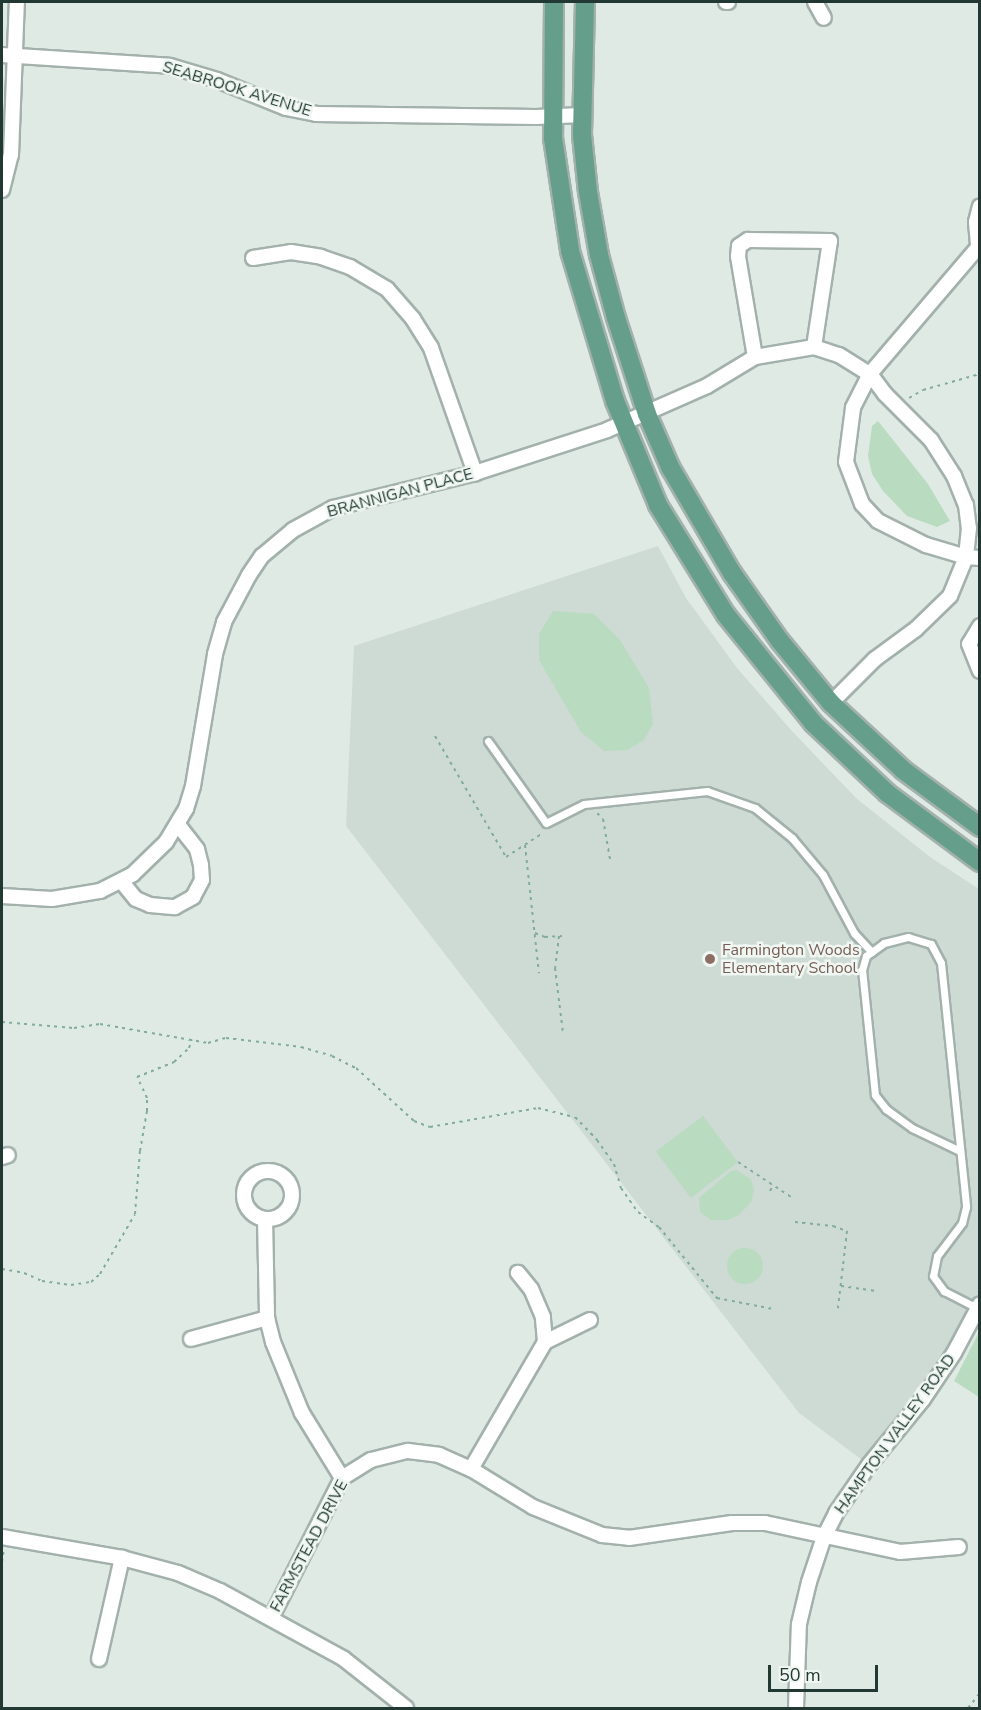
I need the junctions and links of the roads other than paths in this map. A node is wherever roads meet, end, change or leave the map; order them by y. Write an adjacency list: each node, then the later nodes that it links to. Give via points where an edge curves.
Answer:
1 (17, 2): 7 (street)
2 (554, 2): 9 (main road)
3 (585, 2): 8 (main road)
4 (815, 2): 5 (street)
5 (824, 18)
6 (2, 55): 7 (street, SEABROOK AVENUE)
7 (16, 57): 9 (street, SEABROOK AVENUE, via 170,66 286,108 316,114); 10 (street, via 11,155)
8 (582, 115): 9 (street, SEABROOK AVENUE); 17 (main road, via 588,192 600,255)
9 (553, 116): 18 (main road, via 570,251)
10 (2, 190)
11 (980, 206): 12 (street, via 976,222)
12 (979, 245): 16 (street)
13 (253, 258): 19 (street, via 291,252 321,257 350,267 387,289 431,348)
14 (814, 347): 15 (street); 15 (street, via 830,241 748,240 739,246 738,256); 16 (street, via 839,355)
15 (754, 357): 17 (street, BRANNIGAN PLACE, via 707,386)
16 (870, 374): 20 (street, via 931,440 954,476 966,505); 20 (street, via 853,408 846,462 862,504 878,521 901,534)
17 (647, 414): 18 (street, BRANNIGAN PLACE); 23 (main road, via 684,492 732,573 780,641)
18 (623, 423): 19 (street, BRANNIGAN PLACE); 27 (main road, via 658,505 678,540 726,615 769,672 813,723 887,794)
19 (475, 473): 25 (street, BRANNIGAN PLACE, via 333,508 292,530 262,556 229,611 216,646 193,786)
20 (973, 557): 23 (street, via 950,596 933,615 875,659)
21 (980, 626): 22 (street, via 969,644)
22 (980, 671)
23 (831, 703): 26 (main road, via 903,770)
24 (488, 741): 30 (lane, via 546,823 584,804 707,791 755,807 792,838 823,875 854,933)
25 (178, 825): 28 (street, BRANNIGAN PLACE, via 141,867); 28 (street, via 197,849 201,865 202,880 193,897 175,907 150,906 136,899)
26 (980, 827)
27 (980, 862)
28 (122, 882): 29 (street, BRANNIGAN PLACE, via 100,891 52,899)
29 (2, 896)
30 (872, 952): 31 (lane, via 866,956 862,970 875,1095 886,1109 912,1128); 31 (lane, via 884,943 908,937 931,944 941,963)
31 (960, 1151): 34 (lane, via 966,1207 962,1223 937,1256 933,1276 944,1291)
32 (265, 1219): 35 (street)
33 (518, 1273): 38 (street, via 531,1289 543,1317)
34 (978, 1306): 42 (street, HAMPTON VALLEY ROAD, via 936,1381 869,1465)
35 (267, 1318): 37 (street); 40 (street, via 302,1413)
36 (590, 1320): 38 (street)
37 (191, 1339)
38 (545, 1342): 39 (street)
39 (471, 1469): 40 (street, FARMSTEAD DRIVE, via 439,1455 408,1451 371,1460); 42 (street, FARMSTEAD DRIVE, via 533,1507 602,1535 629,1538 732,1523 765,1523)
40 (342, 1478): 45 (street, FARMSTEAD DRIVE)
41 (2, 1537): 44 (street)
42 (824, 1537): 43 (street, FARMSTEAD DRIVE, via 900,1552); 48 (street, HAMPTON VALLEY ROAD, via 799,1624)
43 (959, 1547)
44 (122, 1558): 45 (street, via 178,1573); 46 (street)
45 (271, 1618): 47 (street, via 344,1659)
46 (99, 1659)
47 (406, 1708)
48 (796, 1708)

